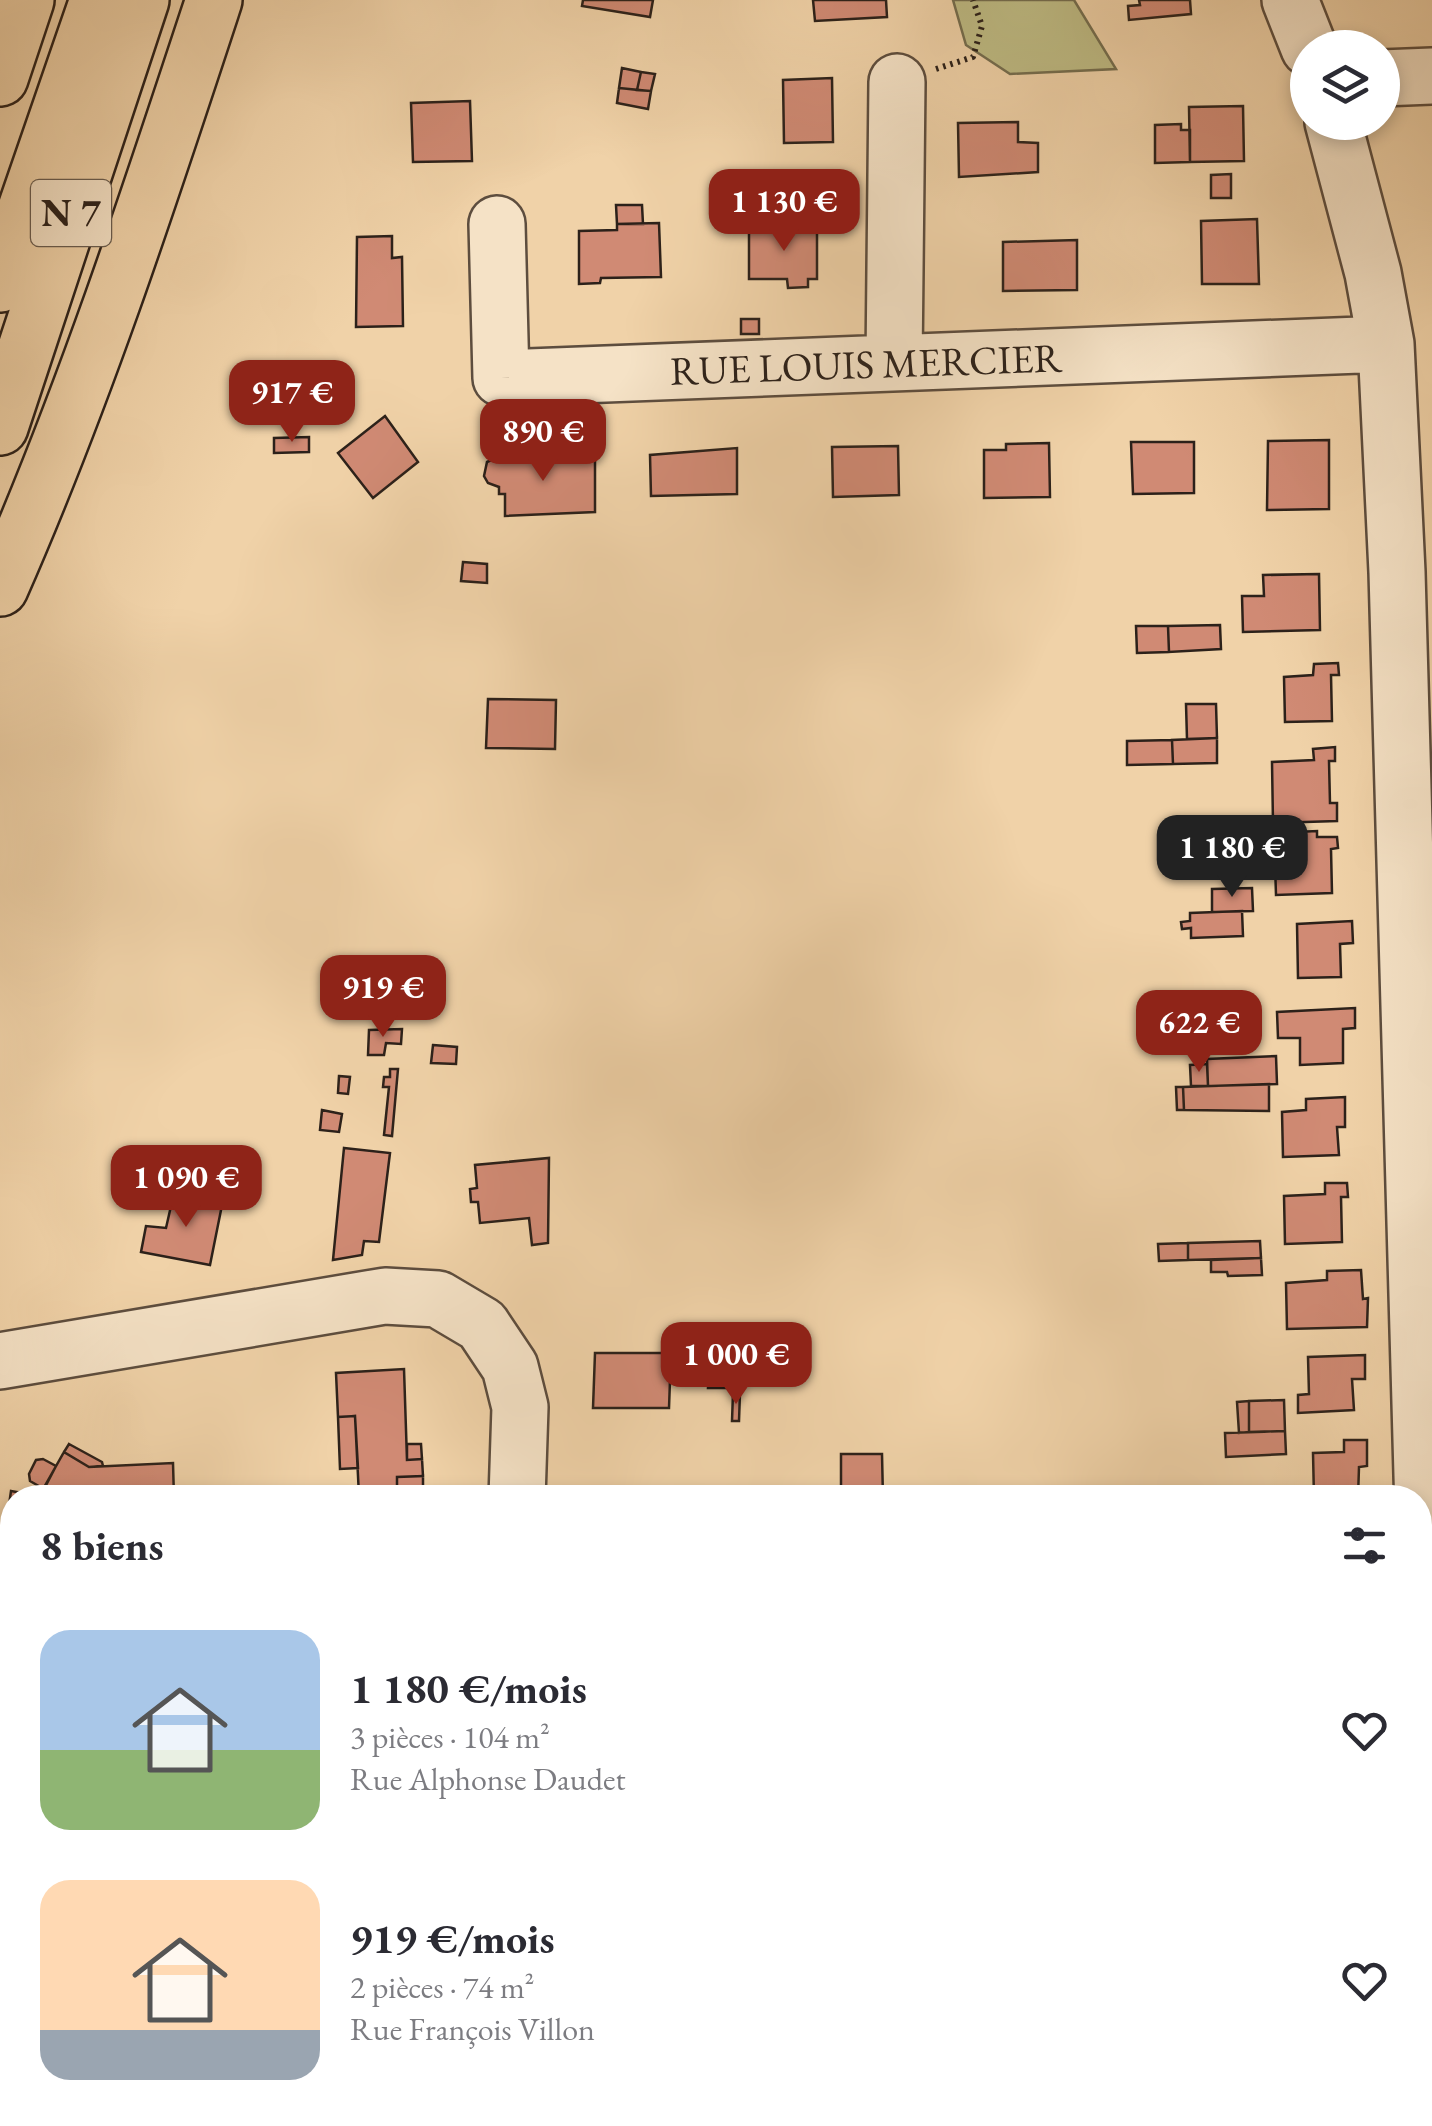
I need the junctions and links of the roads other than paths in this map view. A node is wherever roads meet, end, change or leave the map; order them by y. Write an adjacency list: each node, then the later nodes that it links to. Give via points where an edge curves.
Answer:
1 (26, 0): 9 (highway)
2 (98, 0): 13 (highway)
3 (141, 0): 16 (highway, N 7)
4 (214, 0): 17 (highway, via 124,270)
5 (1290, 0): 6 (street)
6 (1302, 30)
7 (1432, 76): 8 (street)
8 (1400, 77)
9 (0, 78)
10 (897, 82): 15 (street)
11 (1338, 140): 14 (street)
12 (497, 224): 15 (street, RUE LOUIS MERCIER, via 501,378)
13 (0, 284)
14 (1386, 344): 15 (street, RUE LOUIS MERCIER); 20 (street)
15 (894, 363)
16 (0, 427)
17 (0, 588)
18 (0, 1361): 19 (street, via 386,1296 438,1299 482,1325 510,1366 520,1407)
19 (517, 1485)
20 (1423, 1485)
21 (1432, 1808): 22 (street)
22 (1432, 1836)

